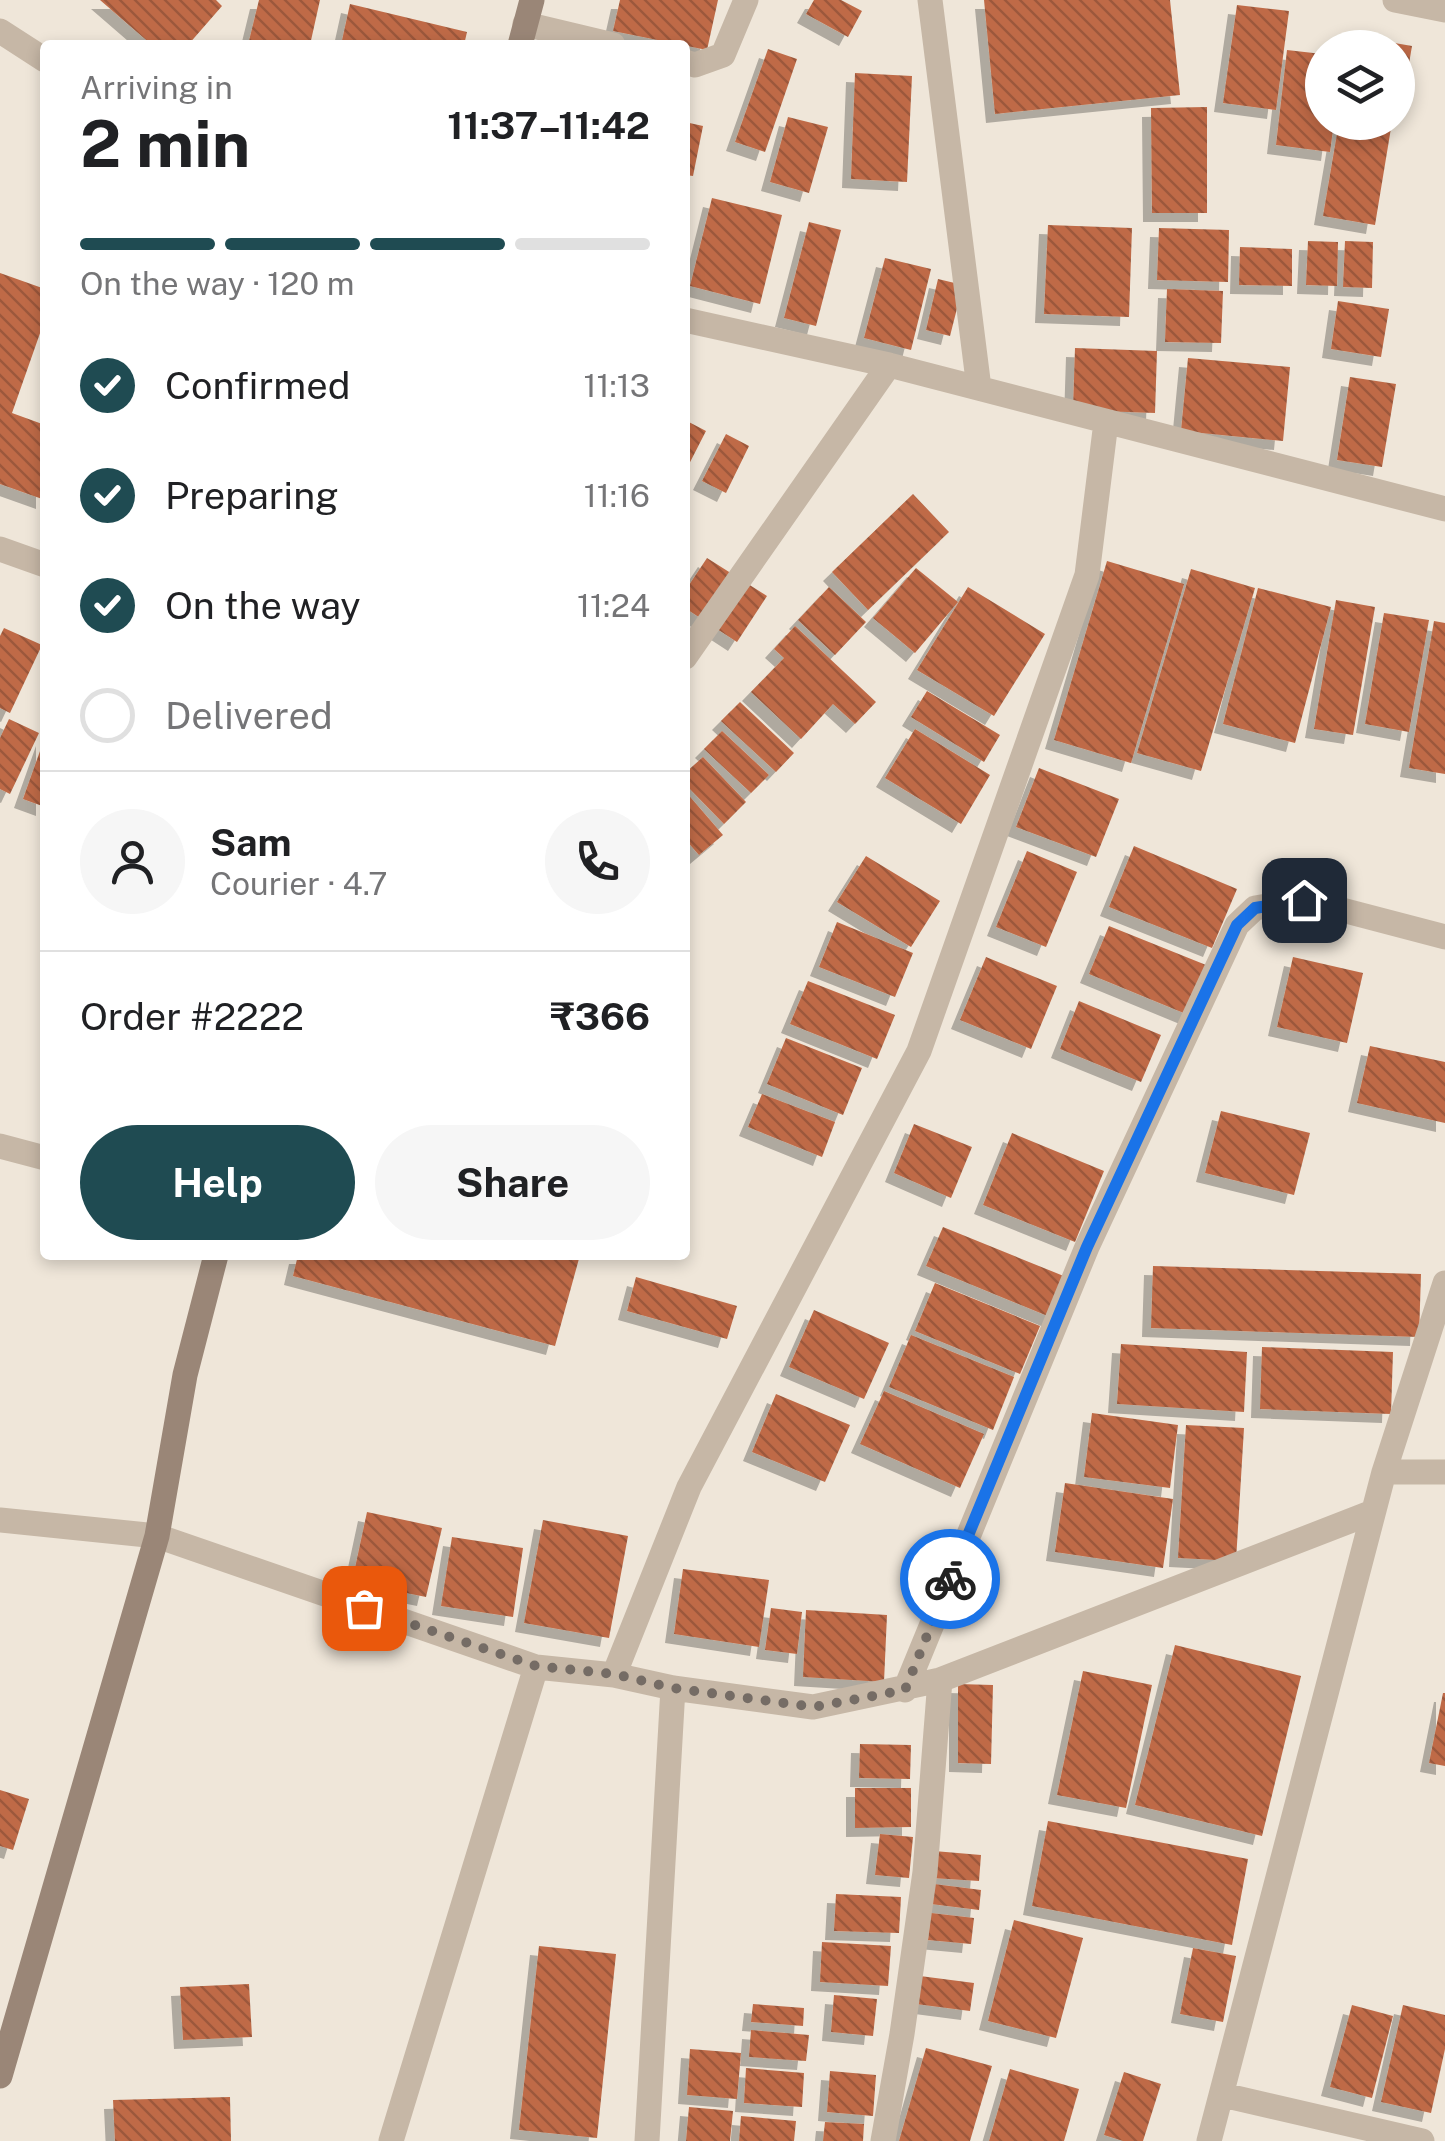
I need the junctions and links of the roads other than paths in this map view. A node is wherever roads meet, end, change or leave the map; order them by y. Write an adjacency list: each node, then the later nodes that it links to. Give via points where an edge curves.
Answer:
1 (746, 0): 9 (street, via 723,55)
2 (930, 0): 12 (street)
3 (1395, 0): 4 (street)
4 (1445, 10)
5 (525, 23): 7 (street)
6 (0, 31): 8 (street)
7 (593, 40)
8 (40, 57)
9 (690, 64)
10 (690, 321): 11 (street)
11 (890, 365): 12 (street); 17 (street)
12 (979, 388): 13 (street)
13 (1106, 422): 14 (street); 29 (street, via 1088,575 920,1052 688,1487)
14 (1445, 510)
15 (0, 549): 16 (street)
16 (40, 563)
17 (690, 650)
18 (1445, 937): 32 (street, via 1304,900 1255,908 1237,925 1087,1247)
19 (0, 1146): 20 (street)
20 (40, 1157)
21 (215, 1260): 27 (street, via 185,1375)
22 (1445, 1282): 23 (street)
23 (1384, 1472): 24 (street); 25 (street)
24 (1445, 1472)
25 (1373, 1512): 30 (street); 34 (street)
26 (0, 1520): 27 (street)
27 (157, 1536): 28 (street); 33 (street)
28 (536, 1666): 29 (street); 35 (street)
29 (614, 1674): 31 (street)
30 (940, 1680): 32 (street); 37 (street, via 925,1872)
31 (672, 1688): 32 (street, via 814,1707); 36 (street)
32 (905, 1690)
33 (0, 2076)
34 (1223, 2094): 38 (street); 39 (street)
35 (391, 2141)
36 (647, 2141)
37 (882, 2141)
38 (1208, 2141)
39 (1422, 2141)

